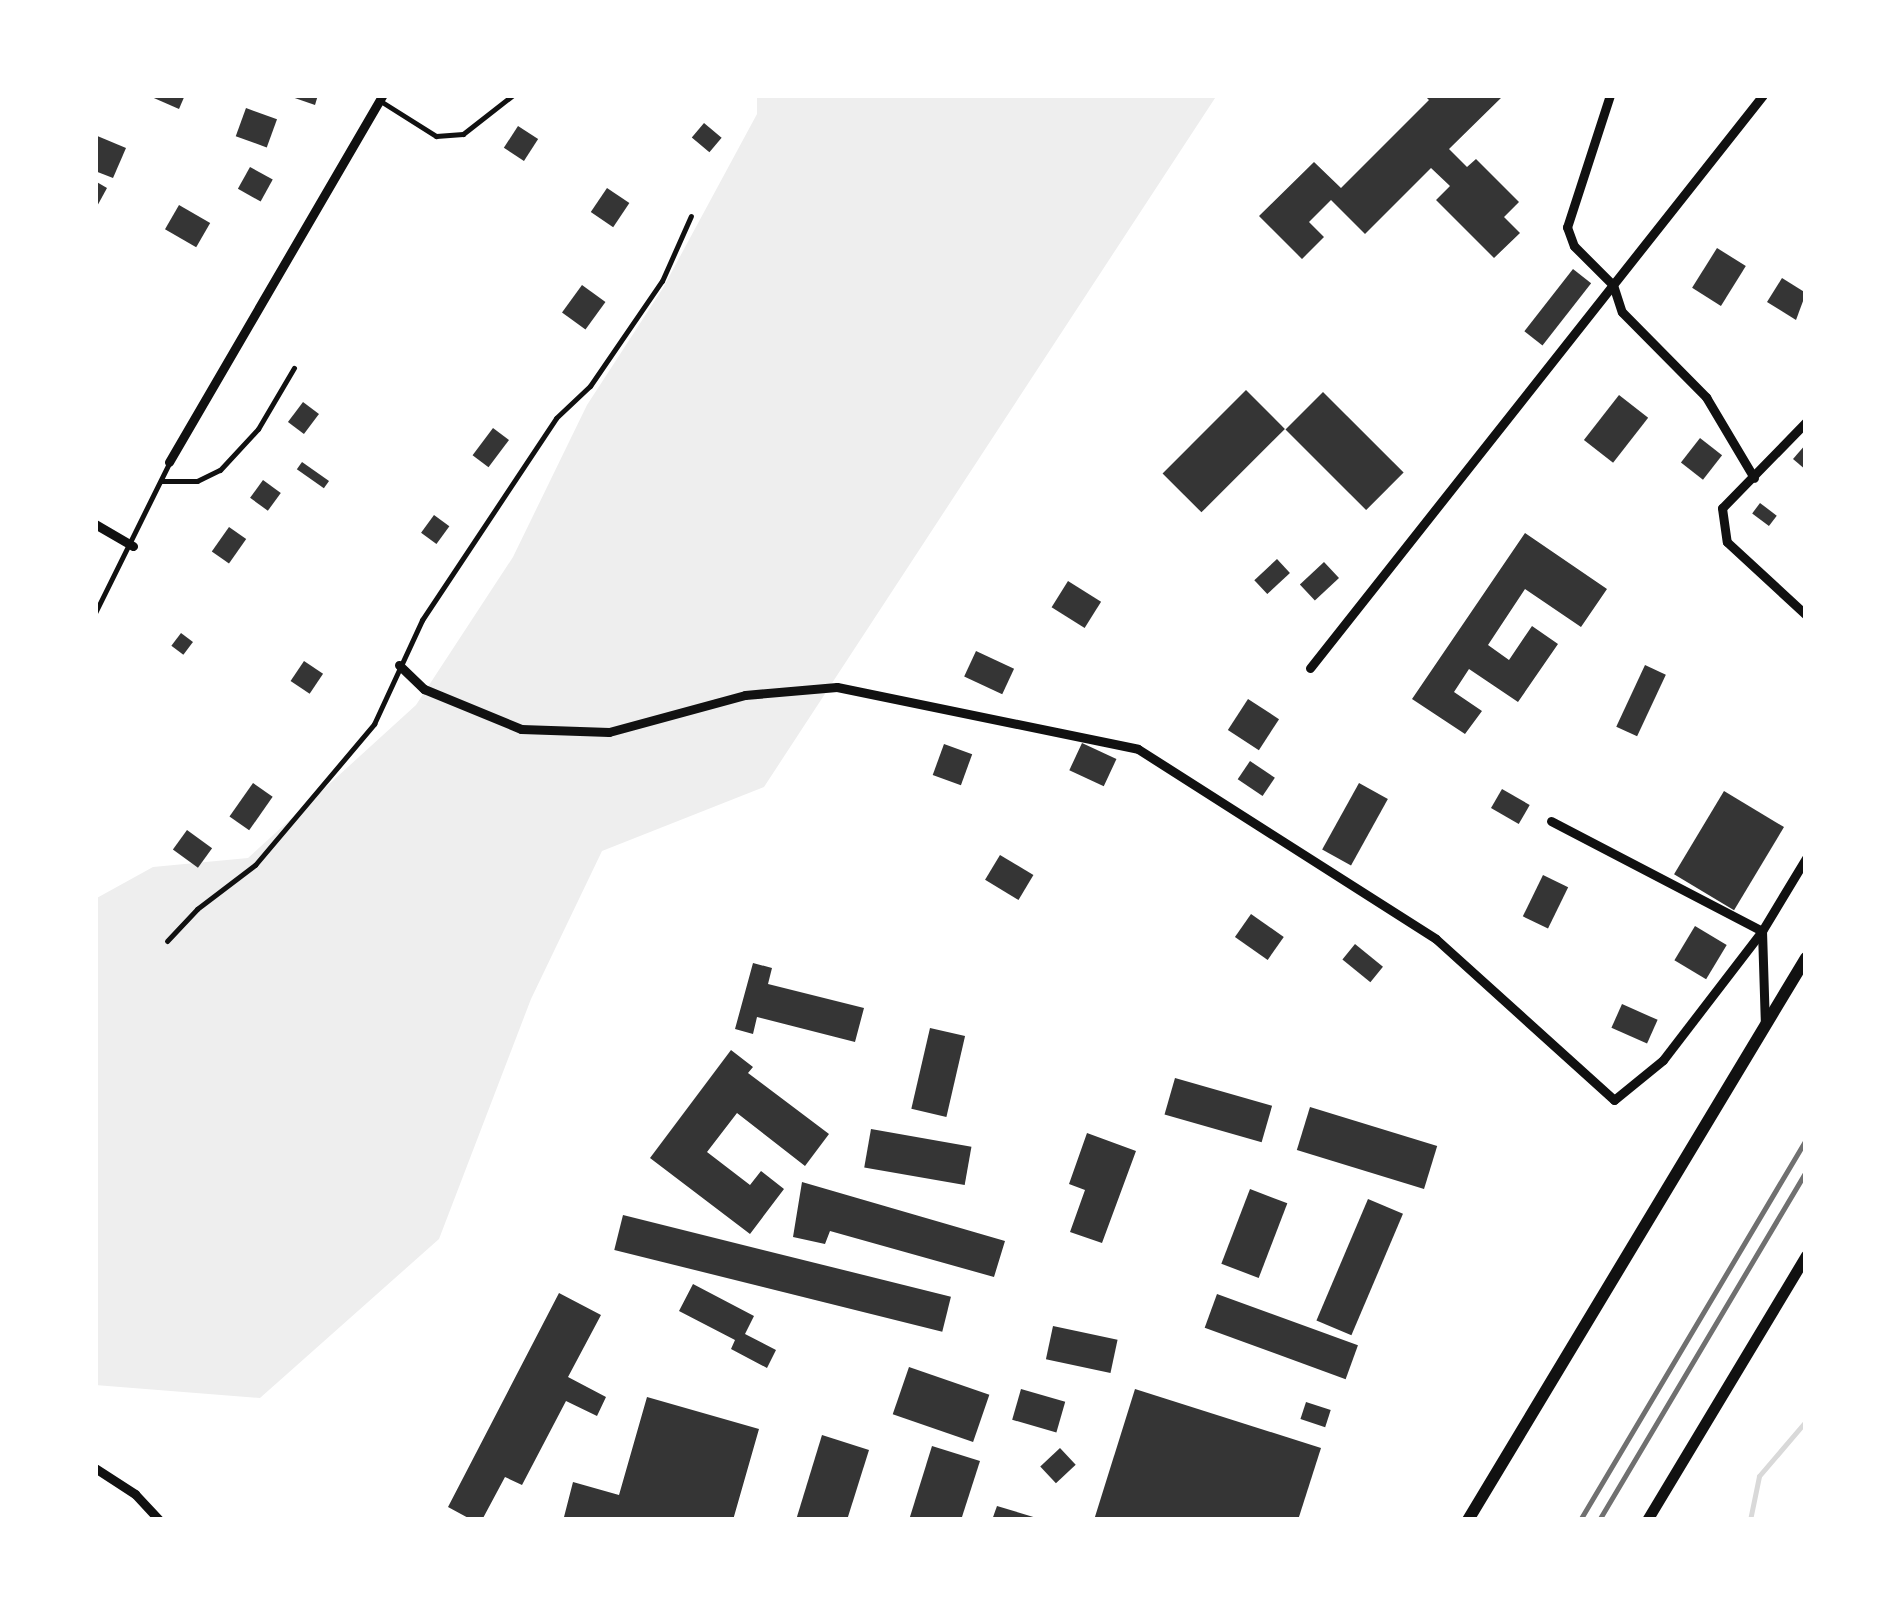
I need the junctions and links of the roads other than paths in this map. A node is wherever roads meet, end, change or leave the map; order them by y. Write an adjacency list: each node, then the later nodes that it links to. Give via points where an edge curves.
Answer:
1 (514, 95): 4 (lane, via 462,134 436,136)
2 (1610, 95): 6 (street, via 1567,227 1574,246)
3 (1763, 95): 6 (street)
4 (382, 98): 9 (street)
5 (691, 216): 16 (lane, via 662,282 590,386 556,418 422,620)
6 (1614, 284): 10 (street, via 1622,312 1706,397); 17 (street)
7 (294, 368): 11 (lane, via 258,429 220,470 196,482)
8 (1806, 422): 10 (street)
9 (169, 462): 11 (lane)
10 (1754, 478): 15 (street, via 1722,508 1727,542)
11 (161, 481): 13 (lane)
12 (95, 524): 13 (street)
13 (133, 546): 14 (lane)
14 (95, 613)
15 (1806, 615)
16 (400, 665): 20 (street, via 424,689 521,729 609,732 745,695 837,687 1138,749 1436,939 1614,1100 1663,1060); 21 (lane, via 374,724 255,865)
17 (1310, 668)
18 (1552, 821): 20 (street)
19 (1806, 858): 20 (street)
20 (1762, 931): 23 (street)
21 (167, 941)
22 (1806, 958): 23 (main road)
23 (1765, 1027): 27 (main road)
24 (1806, 1256): 28 (street)
25 (95, 1468): 26 (street, via 135,1494)
26 (158, 1520)
27 (1468, 1520)
28 (1648, 1520)

